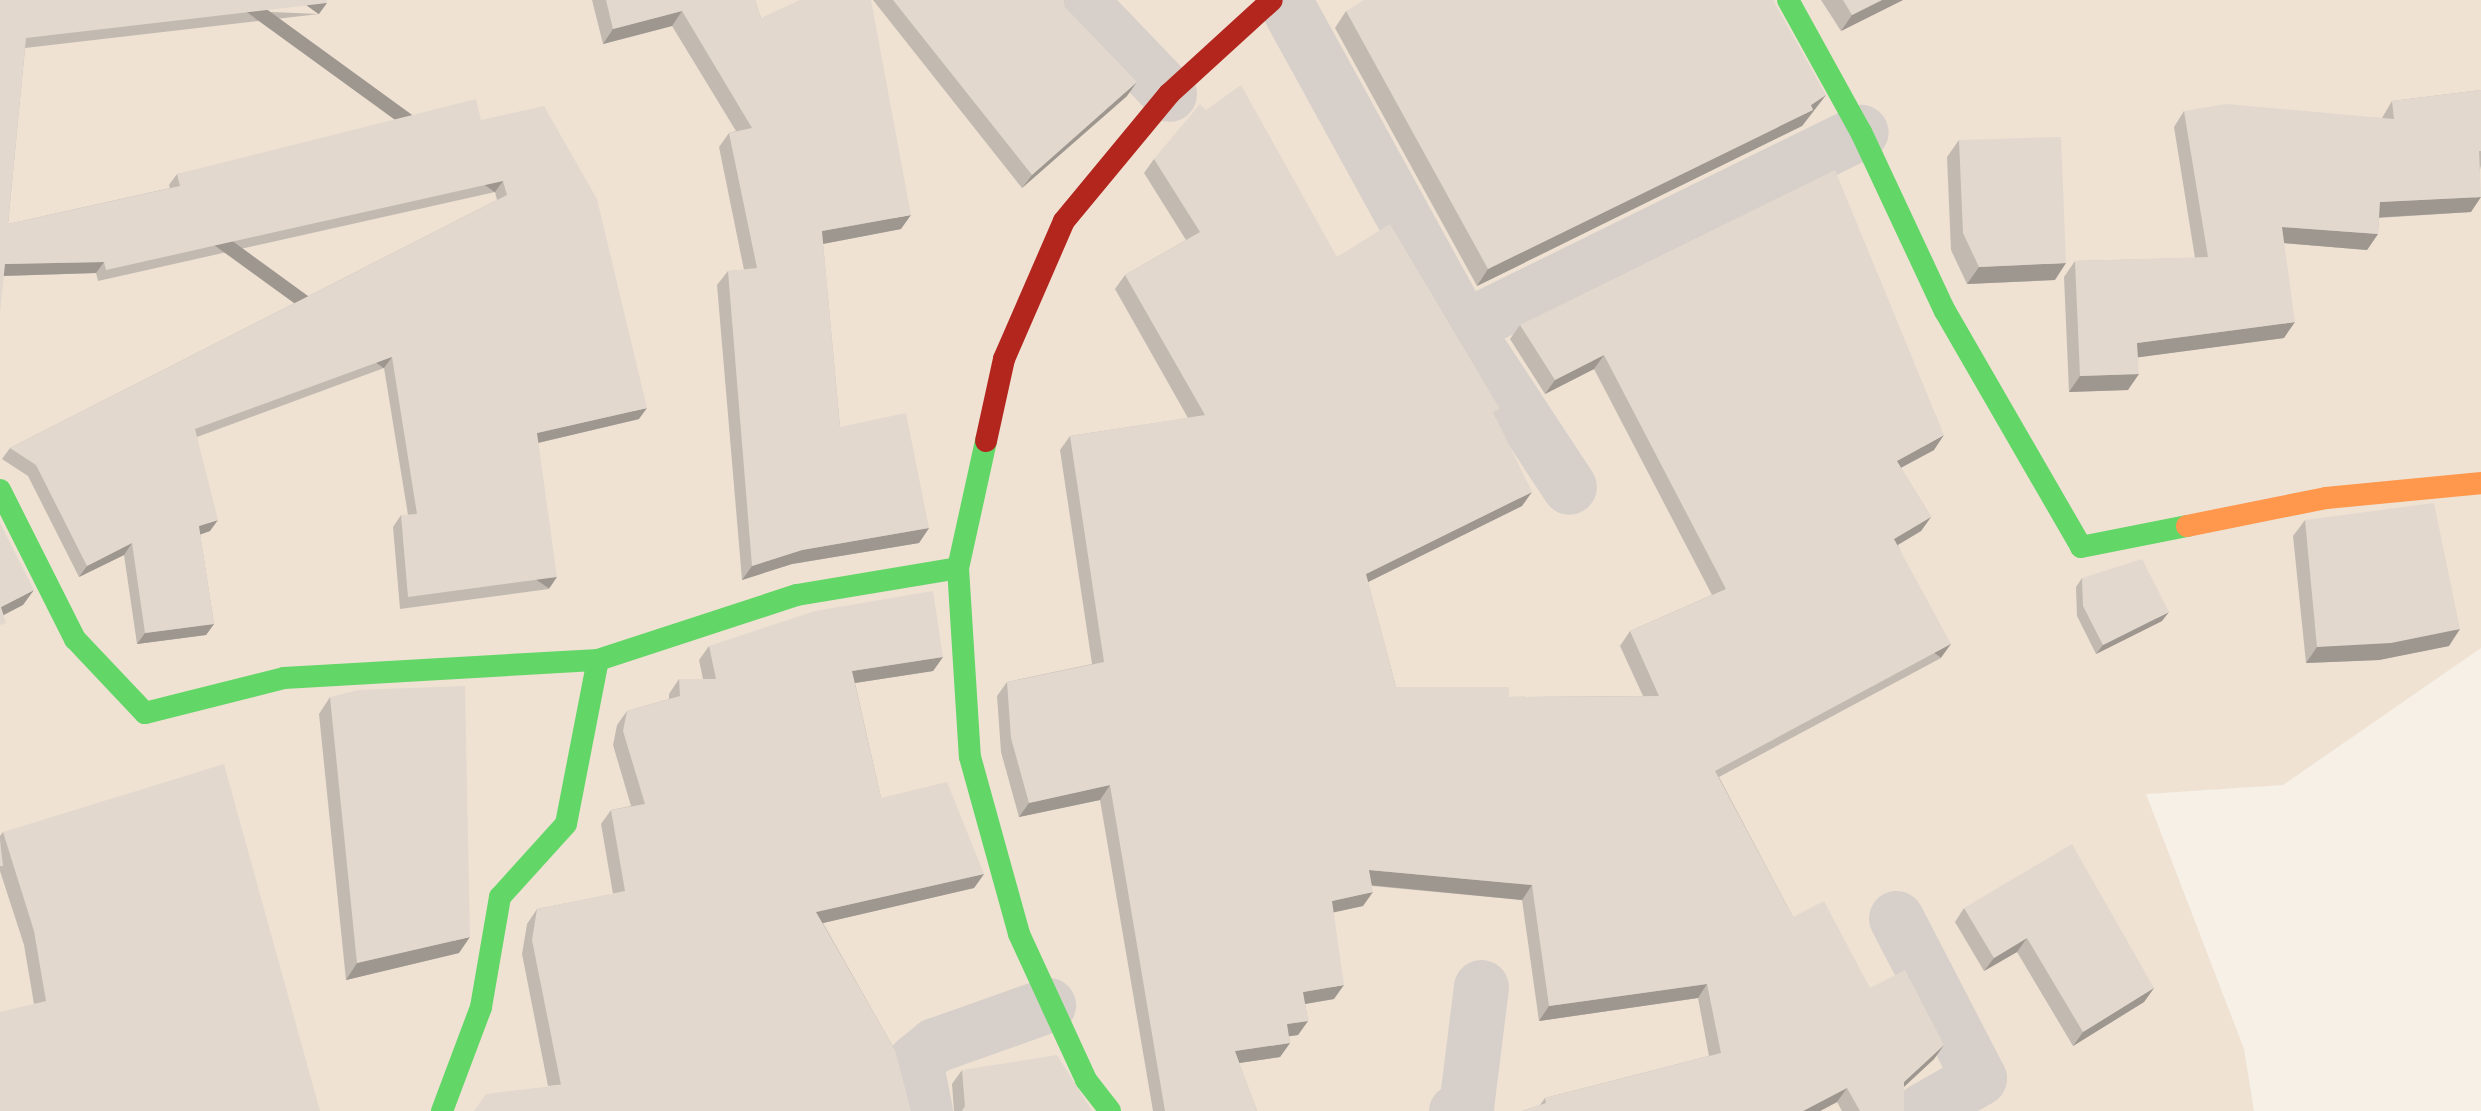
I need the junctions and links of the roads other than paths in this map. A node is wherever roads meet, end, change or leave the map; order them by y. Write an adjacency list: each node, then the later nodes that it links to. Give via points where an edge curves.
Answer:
1 (1079, 0): 5 (street)
2 (1272, 0): 5 (street)
3 (1284, 0): 7 (street)
4 (1788, 0): 6 (street)
5 (1170, 94): 11 (street, via 1064,221 1004,359)
6 (1861, 132): 7 (street); 8 (street, via 1944,311 2081,547 2326,498)
7 (1464, 327): 9 (street)
8 (2481, 482)
9 (1569, 487)
10 (0, 490): 12 (street, via 76,640 145,713 284,678)
11 (958, 568): 12 (street, via 798,596); 15 (street, via 970,758 1019,934)
12 (598, 660): 16 (street, via 566,824 500,897 480,1006)
13 (1896, 918): 20 (street, via 1979,1078)
14 (1481, 987): 19 (street, via 1466,1107)
15 (1048, 1005): 17 (street, via 935,1046 915,1062); 18 (street, via 1086,1080)
16 (442, 1111)
17 (925, 1111)
18 (1110, 1111)
19 (1456, 1111)
20 (1920, 1111)

